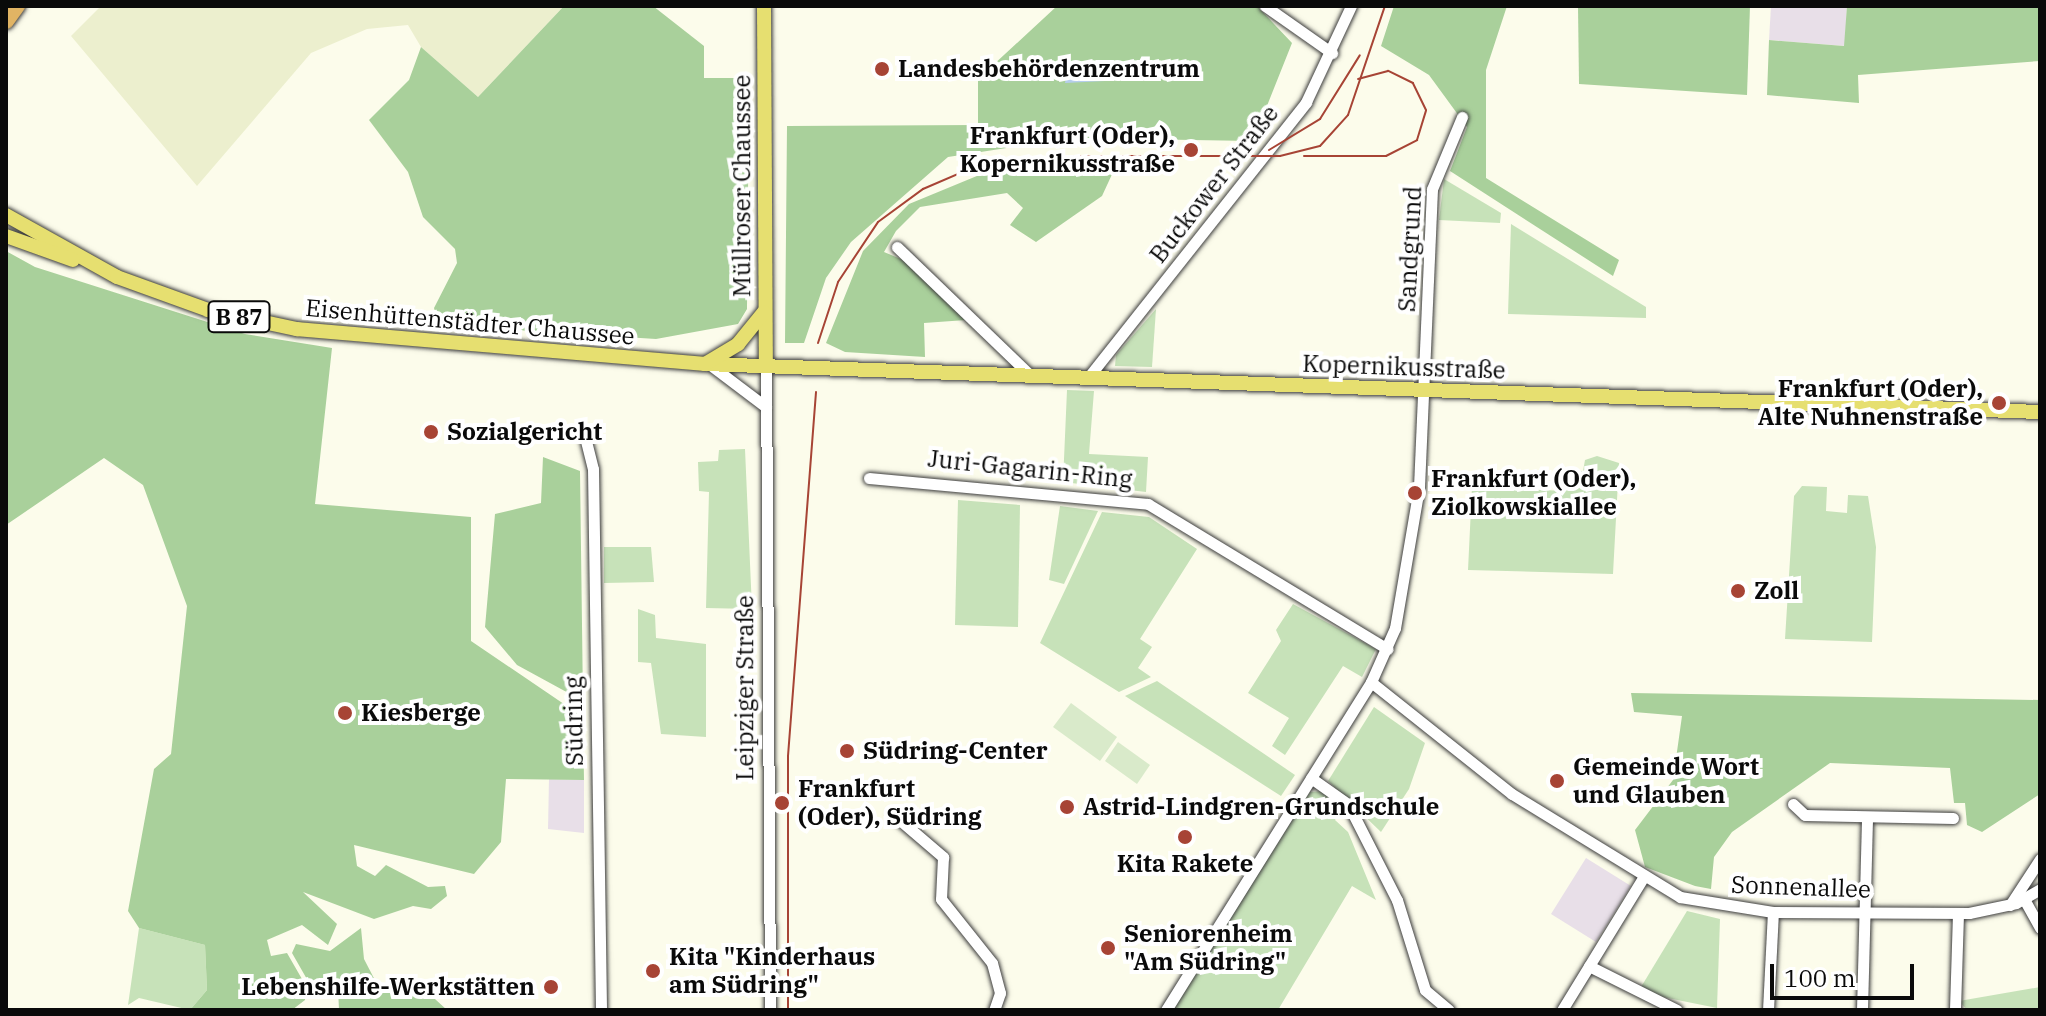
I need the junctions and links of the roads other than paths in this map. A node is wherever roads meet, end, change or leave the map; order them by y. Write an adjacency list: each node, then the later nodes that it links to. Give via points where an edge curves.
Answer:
1 (17, 6): 5 (highway)
2 (764, 6): 12 (main road, Müllroser Chaussee)
3 (1265, 6): 6 (street)
4 (1351, 6): 6 (street, Buckower Straße)
5 (6, 21)
6 (1332, 53): 16 (street, Buckower Straße, via 1306,102)
7 (1462, 117): 17 (street, Sandgrund, via 1432,189)
8 (6, 215): 11 (main road, Eisenhüttenstädter Chaussee / B 87)
9 (6, 236): 11 (main road, Eisenhüttenstädter Chaussee / B 87, via 46,256)
10 (897, 247): 15 (street)
11 (86, 263): 13 (main road, Eisenhüttenstädter Chaussee / B 87, via 208,310 297,329)
12 (764, 312): 13 (main road, via 738,344); 14 (main road, Müllroser Chaussee)
13 (705, 364): 14 (main road, Eisenhüttenstädter Chaussee / B 87); 18 (street, via 725,371)
14 (766, 365): 15 (main road, Kopernikusstraße); 18 (street, Leipziger Straße)
15 (1029, 374): 16 (main road, Kopernikusstraße)
16 (1090, 375): 17 (main road, Kopernikusstraße)
17 (1426, 390): 19 (main road, Kopernikusstraße); 22 (street, Sandgrund, via 1408,573)
18 (766, 407): 41 (street, Leipziger Straße)
19 (2040, 412)
20 (584, 433): 40 (street, Südring, via 593,469)
21 (869, 478): 22 (street, Juri-Gagarin-Ring, via 1148,504)
22 (1387, 649): 23 (street, Sandgrund)
23 (1371, 682): 24 (street, Sandgrund); 30 (street, Sonnenallee, via 1512,794)
24 (1311, 778): 43 (street, Sandgrund); 44 (street, via 1348,804 1397,900 1425,990)
25 (1793, 804): 28 (street, via 1805,815)
26 (894, 815): 42 (street, via 943,857 941,899 992,963 1000,993)
27 (1953, 818): 28 (street)
28 (1867, 819): 34 (street)
29 (2040, 859): 33 (street)
30 (1643, 878): 35 (street, Sonnenallee, via 1705,903); 38 (street)
31 (2040, 889): 32 (street, Sonnenallee)
32 (2024, 899): 33 (street, Sonnenallee); 37 (street)
33 (2010, 905): 36 (street, Sonnenallee)
34 (1865, 911): 35 (street, Sonnenallee); 36 (street, Sonnenallee); 48 (street)
35 (1773, 912): 47 (street)
36 (1958, 913): 39 (street)
37 (2040, 928)
38 (1589, 966): 45 (street); 46 (street)
39 (1955, 1009)
40 (601, 1010)
41 (770, 1010)
42 (994, 1010)
43 (1166, 1010)
44 (1449, 1010)
45 (1562, 1010)
46 (1677, 1010)
47 (1768, 1010)
48 (1862, 1010)

